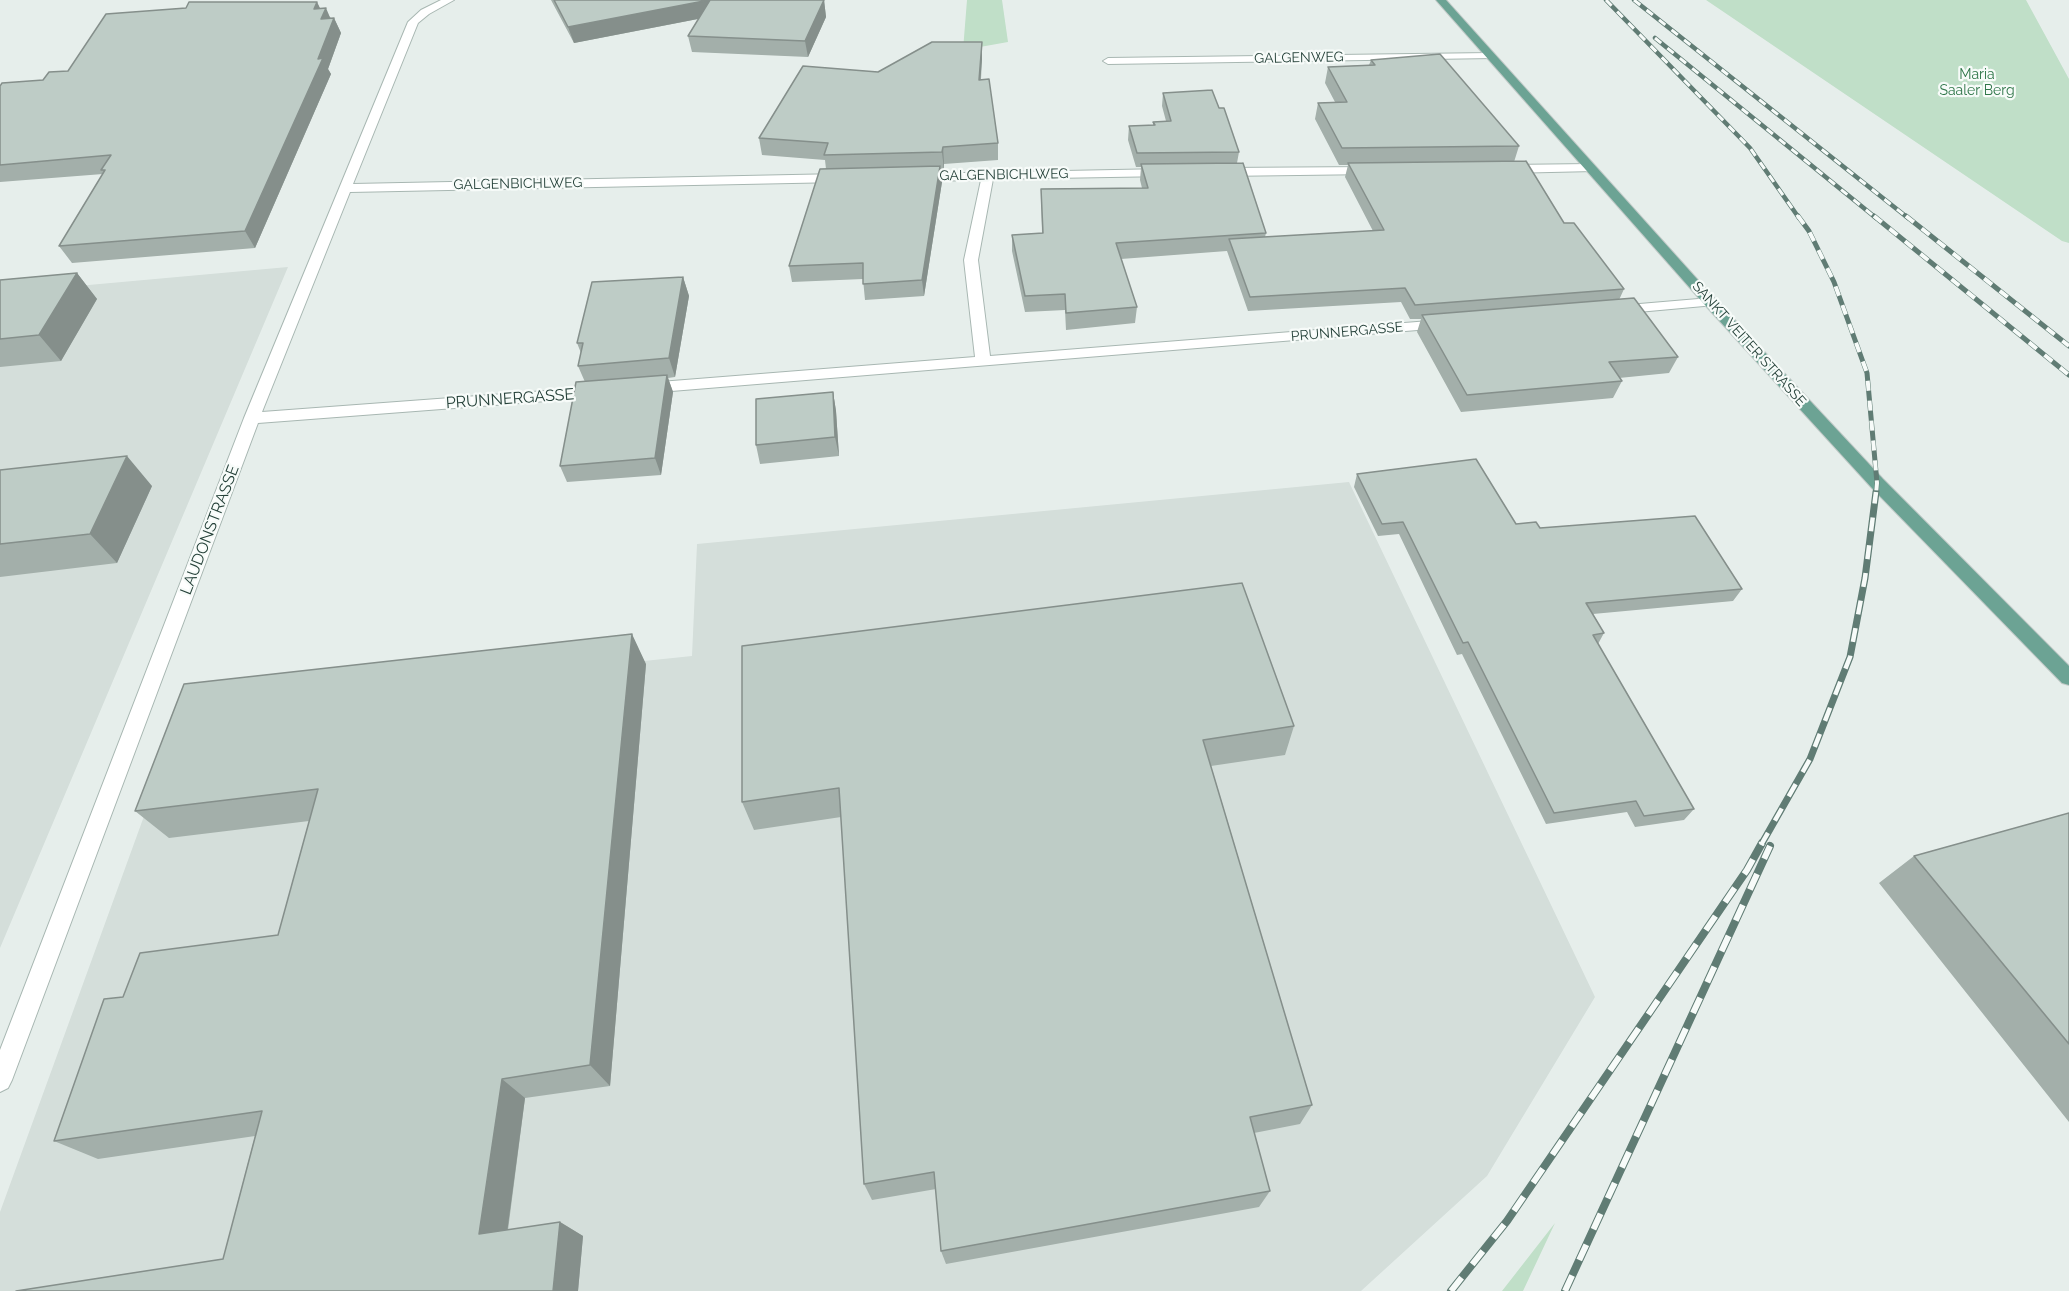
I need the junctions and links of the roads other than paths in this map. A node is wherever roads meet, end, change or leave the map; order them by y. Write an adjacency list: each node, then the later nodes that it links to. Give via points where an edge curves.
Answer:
1 (449, 0): 13 (street, LAUDONSTRASSE, via 413,22)
2 (1441, 0): 3 (main road, SANKT VEITER STRASSE)
3 (1490, 56): 4 (street, GALGENWEG); 5 (main road, SANKT VEITER STRASSE)
4 (1108, 61)
5 (1590, 168): 6 (street); 14 (main road, SANKT VEITER STRASSE)
6 (1496, 169)
7 (1377, 171): 8 (street)
8 (1212, 172)
9 (1177, 173): 10 (street, GALGENBICHLWEG)
10 (988, 175): 11 (street, GALGENBICHLWEG); 17 (street, via 971,260)
11 (904, 177)
12 (856, 178): 13 (street, GALGENBICHLWEG)
13 (346, 188): 18 (street, LAUDONSTRASSE)
14 (1710, 302): 15 (street); 19 (main road, SANKT VEITER STRASSE, via 1877,483)
15 (1603, 311)
16 (1460, 322): 17 (street, PRUNNERGASSE)
17 (983, 361): 18 (street, PRUNNERGASSE)
18 (252, 418): 20 (street, LAUDONSTRASSE)
19 (2069, 678)
20 (0, 1080)

